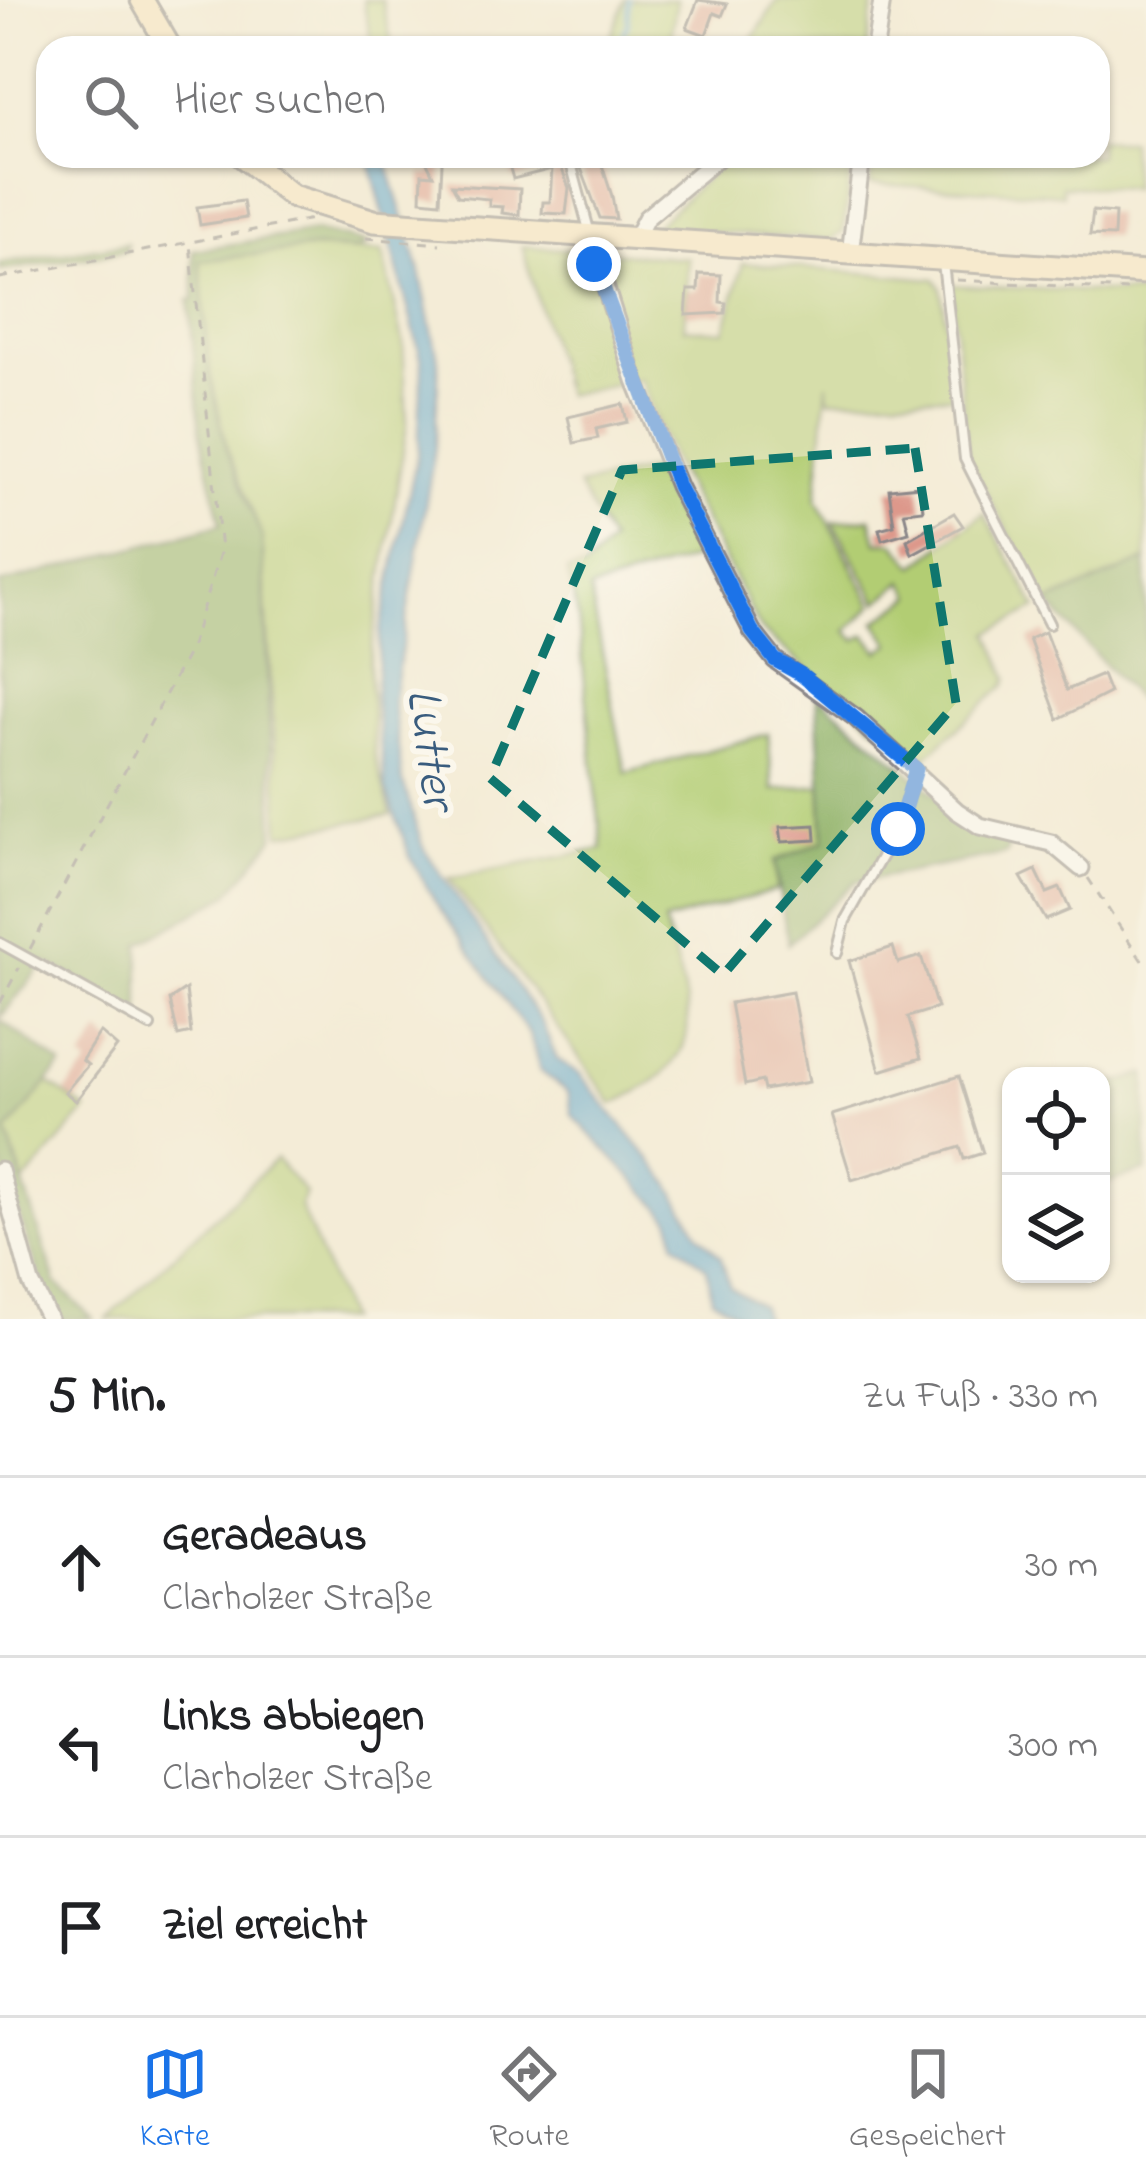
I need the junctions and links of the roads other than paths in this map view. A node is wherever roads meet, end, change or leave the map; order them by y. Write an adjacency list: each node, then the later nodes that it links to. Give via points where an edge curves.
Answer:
1 (142, 0): 3 (street)
2 (881, 0): 4 (street)
3 (163, 36)
4 (876, 36)
5 (257, 168): 9 (street, via 292,196 377,231)
6 (571, 168): 9 (lane)
7 (706, 168): 10 (street, via 646,218)
8 (861, 168): 11 (street)
9 (589, 236): 10 (street); 15 (street, via 678,486 752,631 775,660)
10 (634, 239): 11 (street)
11 (850, 254): 12 (street)
12 (943, 260): 13 (street); 14 (lane, via 965,459)
13 (1146, 273)
14 (1049, 624)
15 (916, 769): 16 (street, via 980,826 1051,843); 18 (lane, via 898,829 845,921)
16 (1081, 868)
17 (0, 943): 19 (lane)
18 (837, 953)
19 (151, 1026)
20 (0, 1170): 21 (street)
21 (49, 1319)

